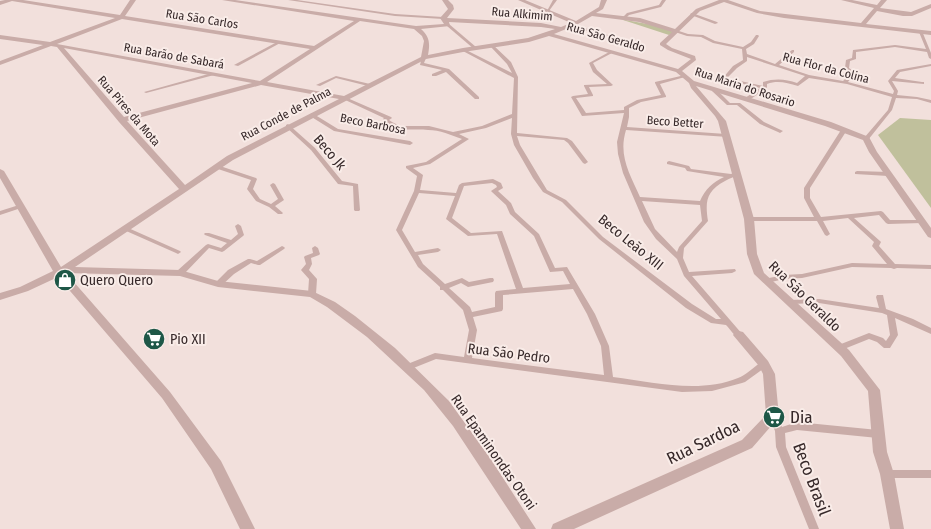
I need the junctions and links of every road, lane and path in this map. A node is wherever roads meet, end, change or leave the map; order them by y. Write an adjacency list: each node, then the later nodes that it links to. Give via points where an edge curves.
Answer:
1 (12, 0): 15 (street); 22 (street, Rua São Carlos)
2 (133, 0): 22 (street)
3 (224, 0): 14 (street)
4 (290, 0): 16 (lane, Rua Alkimim)
5 (313, 0): 16 (lane)
6 (445, 0): 25 (street, via 451,9)
7 (521, 0): 19 (street)
8 (555, 0): 19 (lane)
9 (604, 0): 20 (street, Rua Conde de Palma, via 601,8)
10 (664, 0): 23 (lane, via 660,6 628,14)
11 (723, 0): 21 (street, Rua Maria do Rosario, via 702,7); 28 (street, via 759,12)
12 (844, 0): 18 (street)
13 (884, 0): 18 (street)
14 (242, 1): 24 (street)
15 (0, 3)
16 (317, 4): 25 (lane, Rua Alkimim)
17 (931, 6): 18 (street, via 912,14)
18 (877, 8): 28 (street)
19 (548, 10): 27 (street)
20 (590, 14): 23 (street); 27 (street, Rua Conde de Palma)
21 (692, 14): 26 (lane); 31 (street, Rua Maria do Rosario)
22 (122, 17): 37 (street, Rua São Carlos); 38 (street)
23 (624, 18): 31 (street)
24 (360, 19): 29 (street); 42 (street)
25 (445, 21): 29 (street); 30 (street, Rua Alkimim, via 535,24); 43 (lane)
26 (716, 23)
27 (573, 24): 30 (street, Rua Conde de Palma); 41 (lane)
28 (862, 25): 32 (street)
29 (416, 28): 50 (street, via 424,34 428,42)
30 (561, 29): 34 (street, Rua Conde de Palma)
31 (676, 31): 44 (lane); 59 (street, Rua Maria do Rosario, via 662,44 693,56 694,60)
32 (921, 32): 33 (street); 45 (lane)
33 (931, 33)
34 (549, 34): 39 (street, Rua Conde de Palma); 48 (street, Rua São Geraldo)
35 (757, 36): 44 (lane, via 752,44)
36 (0, 37): 38 (street, Rua Barão de Sabará)
37 (280, 42): 42 (street, Rua São Carlos); 53 (lane)
38 (50, 44): 40 (street, Rua Barão de Sabará); 52 (street)
39 (491, 45): 43 (street, Rua Conde de Palma); 61 (lane, via 509,63)
40 (59, 46): 57 (street, Rua Barão de Sabará); 79 (street, Rua Pires da Mota)
41 (642, 46)
42 (316, 48): 63 (street)
43 (475, 48): 46 (street, Rua Conde de Palma)
44 (744, 48): 49 (lane)
45 (927, 49): 51 (lane); 64 (lane, via 895,46 854,51 854,59 848,60 847,68 851,75)
46 (463, 50): 50 (street, Rua Conde de Palma); 61 (lane)
47 (793, 51): 54 (lane)
48 (611, 52): 59 (street, Rua São Geraldo); 76 (lane, via 591,63 595,71 611,85 586,86 591,95 572,97 584,115)
49 (745, 55): 54 (lane, Rua Flor da Colina); 68 (lane, via 745,60 724,79)
50 (424, 58): 56 (lane, via 422,64); 67 (street, Rua Conde de Palma)
51 (931, 58)
52 (0, 63)
53 (236, 65)
54 (776, 65): 60 (lane, Rua Flor da Colina)
55 (931, 65): 62 (lane, via 899,71)
56 (447, 70): 58 (lane); 73 (lane)
57 (212, 74): 63 (street, Rua Barão de Sabará); 70 (lane)
58 (434, 76)
59 (685, 76): 69 (street, Rua Maria do Rosario); 76 (lane, via 657,83 664,96 643,99 626,108); 86 (street, Rua São Geraldo, via 718,115)
60 (808, 76): 64 (lane, Rua Flor da Colina); 68 (lane, via 798,85 783,80 772,80 765,83)
61 (516, 77): 78 (lane, Beco Leão XIII)
62 (892, 80): 65 (lane); 71 (lane, via 890,81 896,91)
63 (261, 83): 72 (street, Rua Barão de Sabará); 79 (street)
64 (844, 83): 71 (lane, Rua Flor da Colina)
65 (922, 83)
66 (318, 85): 67 (lane, via 336,77)
67 (368, 85): 72 (street, Rua Conde de Palma)
68 (764, 88): 74 (lane)
69 (714, 90): 74 (street, Rua Maria do Rosario); 83 (lane, via 729,104 738,104 762,123)
70 (146, 92)
71 (895, 96): 75 (lane, Rua Flor da Colina); 87 (lane, via 890,110)
72 (343, 98): 77 (street, Rua Conde de Palma); 84 (lane, via 388,118 386,120 396,126 428,128)
73 (477, 98)
74 (747, 99): 82 (street, Rua Maria do Rosario)
75 (931, 102)
76 (627, 111): 81 (lane)
77 (312, 115): 80 (street, Rua Conde de Palma); 88 (lane, Beco Barbosa, via 336,130)
78 (515, 115): 84 (lane, via 484,127); 85 (lane, Beco Leão XIII)
79 (122, 120): 97 (street, Rua Pires da Mota)
80 (288, 126): 91 (street, Rua Conde de Palma); 104 (lane, Beco Jk, via 313,149 340,183 356,185)
81 (623, 128): 86 (lane, Beco Better); 100 (lane, via 619,140 622,165)
82 (844, 130): 87 (street, Rua Maria do Rosario); 108 (lane, via 807,188 808,198)
83 (780, 131)
84 (453, 134): 98 (lane, via 466,139 428,164 408,167 420,175)
85 (514, 134): 89 (lane, via 565,139); 142 (lane, Beco Leão XIII, via 517,145 544,191 564,201 601,238 689,306 714,321)
86 (726, 136): 95 (street, Rua São Geraldo)
87 (866, 139): 94 (street)
88 (410, 143)
89 (585, 162)
90 (669, 163): 95 (lane, via 687,167 689,170)
91 (217, 167): 97 (street, Rua Conde de Palma); 102 (lane, via 254,179 250,189 258,200)
92 (0, 172): 103 (street)
93 (857, 173): 94 (lane)
94 (888, 174): 110 (street)
95 (734, 175): 101 (lane, via 717,182 708,190); 109 (street, Rua São Geraldo)
96 (273, 185): 102 (lane, via 281,200)
97 (183, 188): 112 (street, Rua Conde de Palma)
98 (417, 191): 99 (lane); 121 (lane, via 399,230)
99 (458, 196): 132 (lane, via 462,185 493,182 499,184 500,188 494,191 509,204 512,213 537,235 553,270 565,269); 134 (lane, via 449,219 470,235 500,232)
100 (638, 199): 101 (lane); 122 (lane, via 652,230)
101 (703, 202): 122 (lane, via 704,221 681,248)
102 (271, 206): 106 (lane)
103 (20, 207): 105 (lane); 125 (street)
104 (357, 210)
105 (0, 213)
106 (280, 214)
107 (849, 216): 108 (lane); 110 (lane, via 881,213 888,222); 123 (lane, via 878,242 875,246)
108 (820, 219): 109 (lane); 114 (lane)
109 (749, 220): 130 (street, Rua São Geraldo, via 752,254 759,274)
110 (922, 221): 115 (street)
111 (238, 226): 116 (lane, via 241,235)
112 (126, 229): 120 (lane); 125 (street, Rua Conde de Palma)
113 (207, 234): 116 (lane)
114 (827, 234)
115 (931, 235)
116 (231, 242): 127 (lane, via 222,250 208,246)
117 (282, 248): 131 (lane, via 258,263 250,261 231,272)
118 (315, 248): 135 (lane, via 318,254 307,256 309,264 305,270 313,279)
119 (438, 250): 121 (lane)
120 (178, 252)
121 (413, 254): 133 (lane, via 420,265)
122 (680, 258): 128 (lane)
123 (894, 267): 124 (lane); 130 (lane, via 852,265)
124 (931, 267)
125 (62, 271): 127 (street, Rua Epaminondas Otoni); 136 (street, Rua Conde de Palma); 155 (street, via 166,396 216,465)
126 (732, 271): 128 (lane)
127 (180, 273): 131 (street, Rua Epaminondas Otoni)
128 (687, 274): 142 (lane)
129 (490, 280): 133 (lane, via 468,286 462,280)
130 (767, 281): 138 (street, Rua São Geraldo)
131 (218, 284): 135 (street, Rua Epaminondas Otoni)
132 (575, 286): 134 (lane); 149 (lane, via 605,346)
133 (443, 288): 141 (lane, via 467,309)
134 (520, 291): 141 (lane, via 499,293 499,309)
135 (312, 294): 148 (street, Rua Epaminondas Otoni, via 362,326)
136 (0, 297)
137 (880, 297): 139 (lane)
138 (790, 302): 139 (lane, via 819,301); 145 (street, Rua São Geraldo)
139 (883, 311): 140 (lane)
140 (891, 314): 143 (lane); 145 (lane, via 894,335 887,346 869,336)
141 (468, 315): 146 (lane, via 473,330)
142 (729, 323): 144 (lane)
143 (931, 332)
144 (740, 335): 147 (street)
145 (839, 348): 152 (street, Rua São Geraldo, via 874,390)
146 (468, 360): 148 (lane, Rua São Pedro, via 435,356); 149 (lane, Rua São Pedro)
147 (764, 364): 149 (lane, Rua São Pedro, via 742,380 712,388 682,388); 150 (street, via 769,374)
148 (408, 367): 156 (street, Rua Epaminondas Otoni, via 458,421)
149 (609, 379)
150 (773, 417): 151 (lane, Beco Brasil); 157 (street, Rua Sardoa, via 747,444)
151 (780, 432): 152 (lane, via 797,426); 158 (lane, Beco Brasil, via 781,447)
152 (878, 434): 153 (street, Rua São Geraldo)
153 (887, 474): 154 (lane); 159 (street, Rua São Geraldo)
154 (931, 474)
155 (248, 529)
156 (529, 529)
157 (558, 529)
158 (814, 529)
159 (896, 529)

